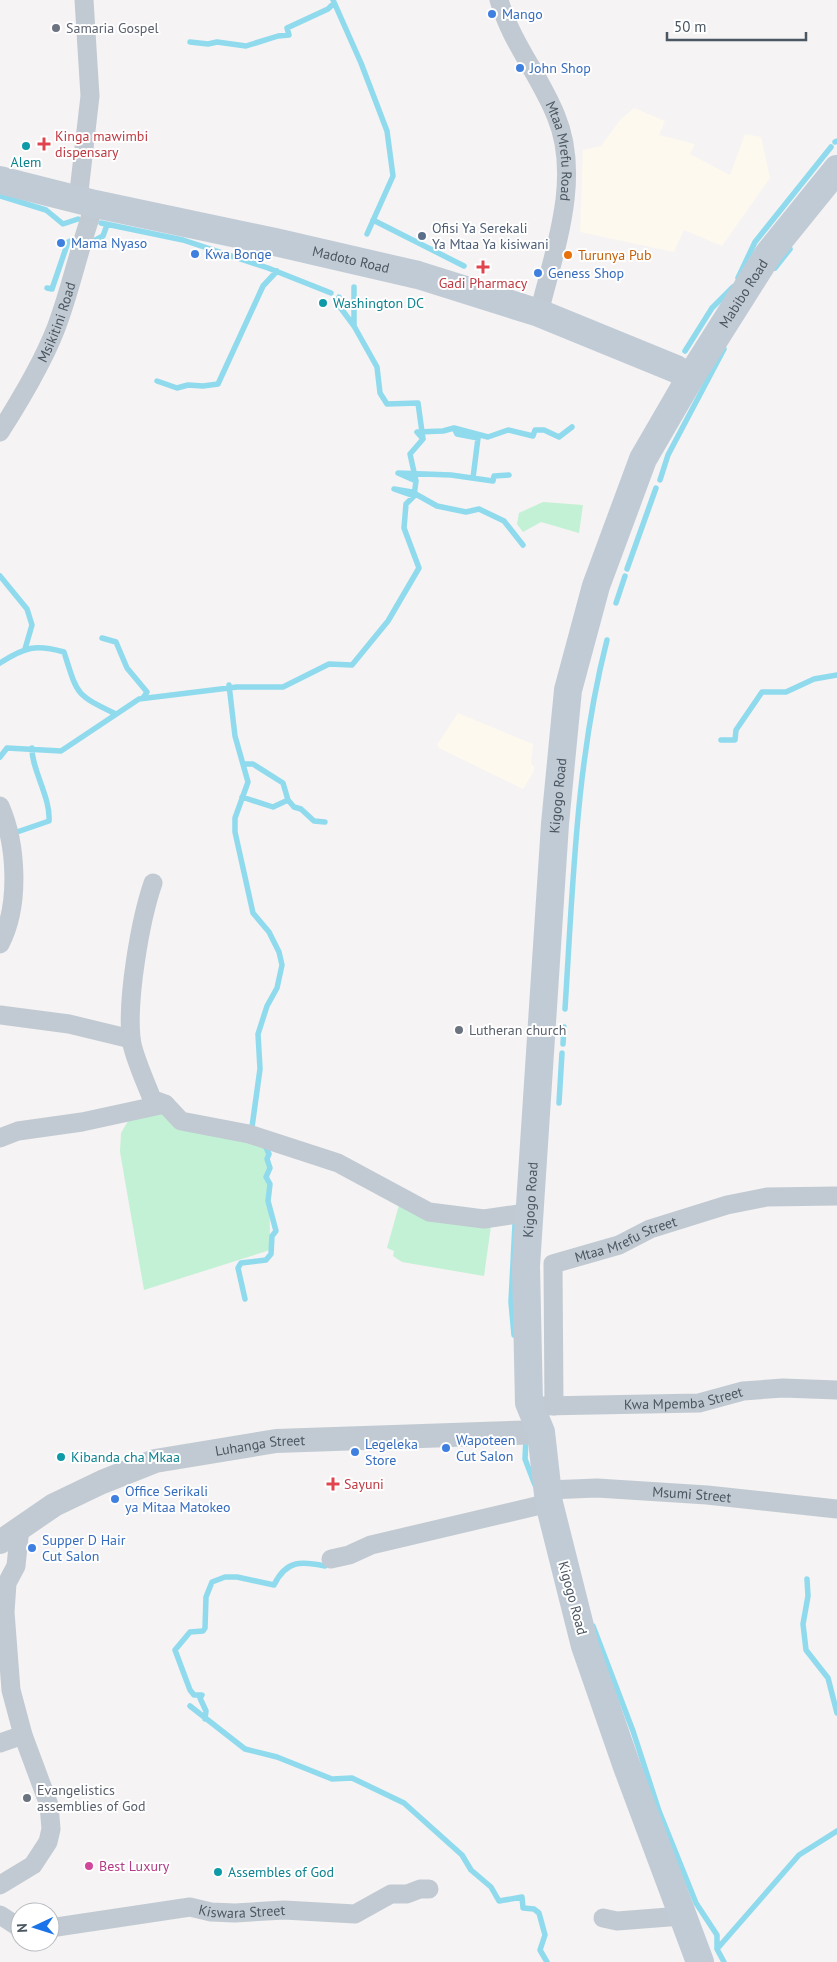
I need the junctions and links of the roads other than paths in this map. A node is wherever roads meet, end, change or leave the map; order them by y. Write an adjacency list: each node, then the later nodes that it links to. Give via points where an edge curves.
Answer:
1 (84, 0): 5 (street, Msikitini Road, via 90,96)
2 (499, 0): 6 (street, Mtaa Mrefu Road, via 511,32 557,116 566,151 560,232)
3 (837, 169): 7 (main road, Mabibo Road, via 769,253)
4 (0, 180): 5 (main road, Madoto Road)
5 (86, 202): 6 (main road, Madoto Road, via 418,275); 9 (street, Msikitini Road, via 60,319)
6 (538, 313): 7 (main road, Madoto Road, via 676,369)
7 (690, 378): 8 (main road, Mabibo Road)
8 (661, 427): 18 (main road, Kigogo Road, via 643,459 611,542 568,690 546,951)
9 (0, 432)
10 (0, 806): 12 (street, via 9,835 14,882 6,930)
11 (153, 883): 14 (street, via 145,908 137,959)
12 (0, 944)
13 (0, 1015): 14 (street, via 69,1024)
14 (131, 1039): 15 (street, via 152,1099)
15 (165, 1104): 16 (street, via 82,1122 18,1131); 18 (street, via 182,1121 249,1134 338,1164 429,1212 484,1219)
16 (0, 1138)
17 (837, 1196): 19 (street, Mtaa Mrefu Street, via 767,1197 727,1205 650,1229 619,1245)
18 (532, 1212): 19 (main road, Kigogo Road)
19 (540, 1265): 21 (main road, Kigogo Road)
20 (837, 1390): 21 (street, Kwa Mpemba Street, via 768,1388 699,1403)
21 (542, 1405): 22 (main road, Kigogo Road)
22 (541, 1432): 23 (main road, Kigogo Road); 25 (street, Luhanga Street, via 276,1442 155,1461 54,1505)
23 (548, 1496): 24 (street, Msumi Street, via 597,1488 707,1495); 27 (street, Msumi Street); 32 (main road, Kigogo Road, via 586,1646)
24 (837, 1509)
25 (20, 1527): 26 (street, Luhanga Street); 28 (street, via 16,1566 7,1584 5,1612 11,1690)
26 (0, 1542)
27 (331, 1559)
28 (23, 1735): 29 (street); 30 (street, via 49,1805 51,1829 48,1842 33,1865)
29 (0, 1743)
30 (0, 1885)
31 (429, 1889): 34 (street, Kiswara Street, via 391,1894 355,1914 284,1910 211,1912 190,1907)
32 (682, 1916): 33 (street, via 617,1922); 35 (main road, Kigogo Road)
33 (603, 1918)
34 (60, 1926)
35 (700, 1962)

